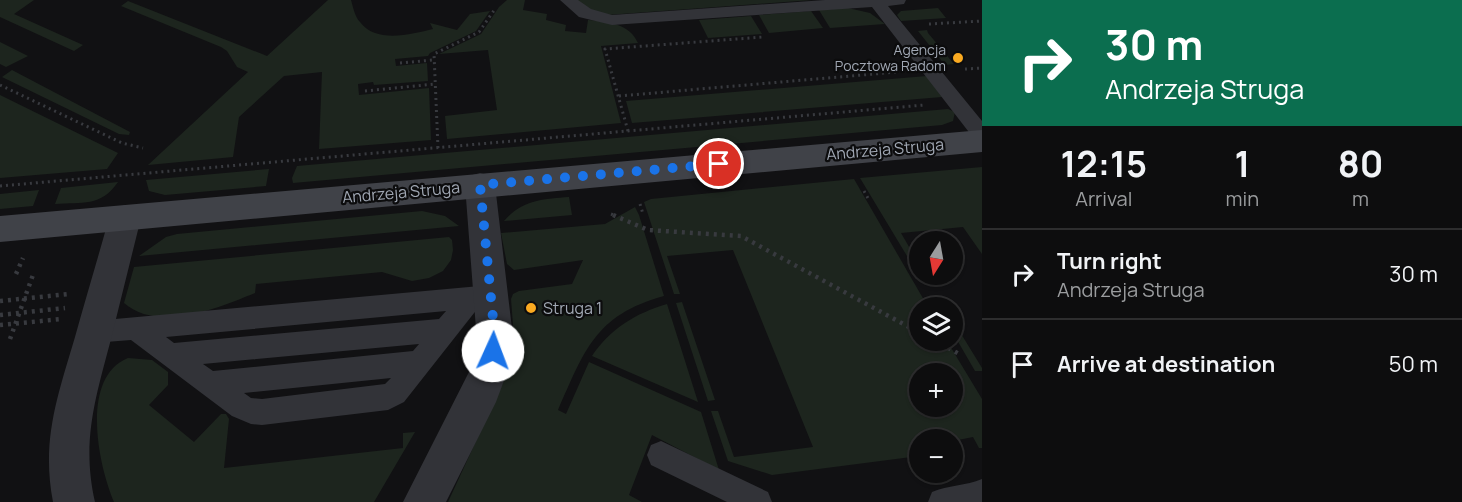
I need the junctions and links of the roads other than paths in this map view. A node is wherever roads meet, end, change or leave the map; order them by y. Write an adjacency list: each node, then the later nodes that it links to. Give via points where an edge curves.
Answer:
1 (568, 0): 3 (lane, via 585,13 612,20)
2 (898, 0): 3 (lane)
3 (876, 1): 4 (lane)
4 (982, 135)
5 (982, 141): 6 (street, Andrzeja Struga)
6 (480, 185): 7 (street, Andrzeja Struga); 9 (street)
7 (124, 218): 8 (street, Andrzeja Struga); 10 (street)
8 (0, 229)
9 (481, 297): 11 (lane); 12 (lane); 17 (street, via 494,329 483,389)
10 (93, 311): 11 (lane); 16 (street, via 68,445 68,474)
11 (134, 328): 13 (lane)
12 (446, 330): 13 (lane); 13 (lane, via 388,397 262,412 241,407)
13 (170, 355)
14 (661, 455): 18 (lane)
15 (982, 493): 19 (lane)
16 (74, 502)
17 (424, 502)
18 (758, 502)
19 (942, 502)

